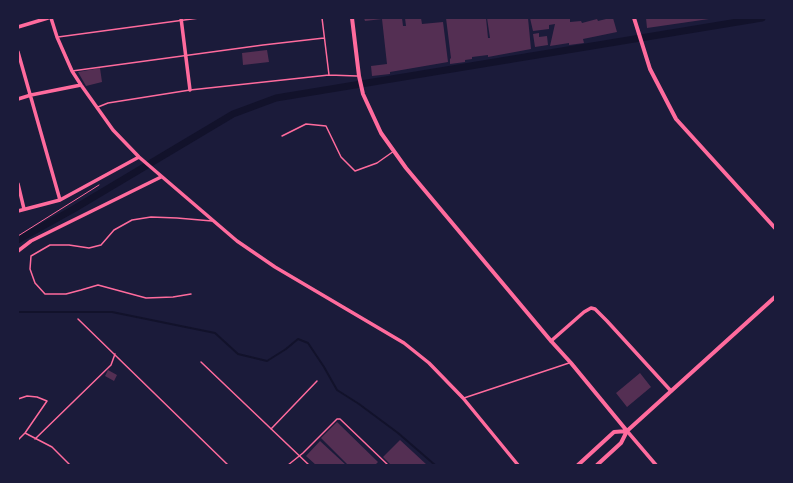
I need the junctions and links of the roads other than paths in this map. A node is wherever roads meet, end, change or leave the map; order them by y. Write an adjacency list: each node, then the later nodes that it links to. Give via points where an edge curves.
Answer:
1 (48, 18): 8 (street)
2 (51, 18): 9 (street)
3 (199, 18): 7 (lane)
4 (322, 18): 10 (lane)
5 (352, 18): 15 (street)
6 (634, 18): 30 (street, via 650,69 676,119)
7 (181, 19): 9 (lane); 12 (street)
8 (18, 26)
9 (57, 37): 13 (street)
10 (324, 38): 12 (lane); 14 (lane)
11 (18, 52): 18 (street)
12 (186, 55): 13 (lane); 17 (street)
13 (72, 71): 16 (street)
14 (328, 75): 15 (lane); 17 (lane)
15 (360, 78): 22 (street, via 363,94 381,133)
16 (81, 85): 18 (street); 20 (street)
17 (190, 90): 20 (lane)
18 (31, 95): 19 (street); 26 (street)
19 (18, 98)
20 (96, 107): 23 (street)
21 (282, 136): 22 (lane, via 306,124 326,126 342,157 355,171 377,163)
22 (394, 151): 35 (street)
23 (139, 157): 24 (street); 26 (street)
24 (161, 177): 29 (street); 31 (street, via 31,242)
25 (18, 184): 27 (street)
26 (60, 200): 27 (street)
27 (24, 209): 28 (street)
28 (18, 210)
29 (214, 222): 32 (lane, via 177,218 132,220 114,230 101,246 89,248 50,245 30,256 30,270 35,283 45,294 66,294 98,285 146,298); 41 (street, via 275,267 404,343 429,363)
30 (775, 228)
31 (18, 251)
32 (192, 294)
33 (775, 297): 40 (street)
34 (78, 319): 36 (lane)
35 (551, 340): 38 (street); 40 (street, via 584,312 591,308 595,309)
36 (115, 354): 46 (lane, via 111,365); 50 (lane)
37 (201, 362): 43 (lane)
38 (571, 363): 41 (lane); 44 (street)
39 (317, 381): 43 (lane)
40 (671, 391): 44 (street)
41 (463, 398): 54 (street)
42 (18, 399): 45 (lane, via 27,396 47,401)
43 (271, 429): 48 (lane)
44 (627, 431): 55 (street, via 614,432); 56 (street, via 621,443); 57 (street)
45 (25, 433): 46 (lane); 47 (lane)
46 (36, 439): 49 (lane, via 52,447)
47 (18, 440)
48 (299, 456): 51 (lane); 52 (lane); 53 (lane, via 337,419 340,419)
49 (70, 465)
50 (228, 465)
51 (288, 465)
52 (309, 465)
53 (388, 465)
54 (518, 465)
55 (578, 465)
56 (597, 465)
57 (656, 465)

